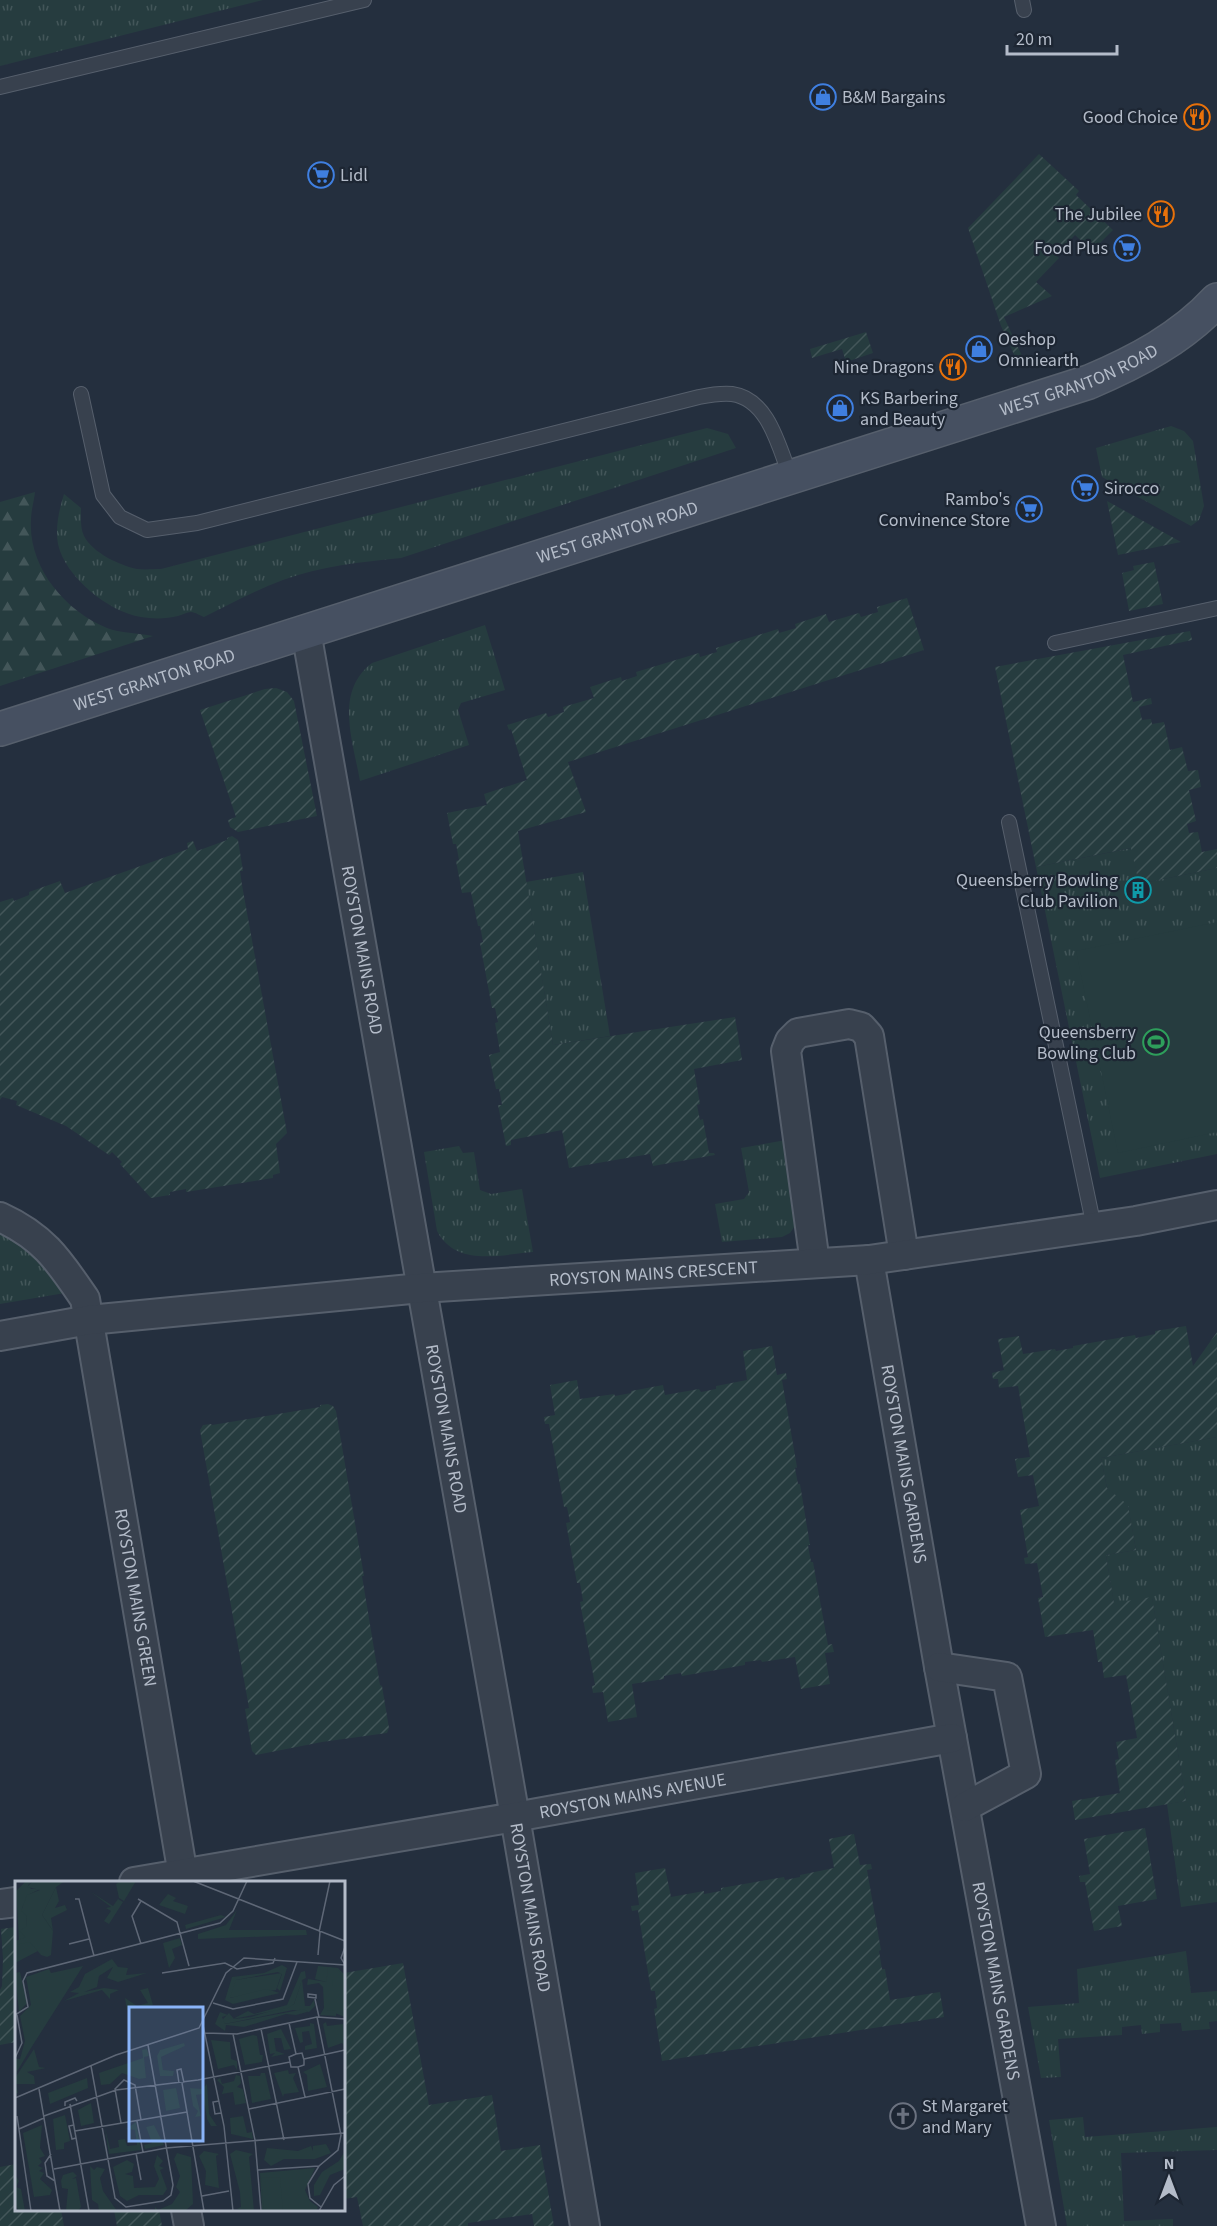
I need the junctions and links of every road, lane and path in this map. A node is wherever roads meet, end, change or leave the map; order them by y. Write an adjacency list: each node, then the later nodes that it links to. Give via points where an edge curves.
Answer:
1 (364, 0): 2 (lane)
2 (0, 87)
3 (1217, 301): 5 (street, WEST GRANTON ROAD, via 1199,320 1123,368)
4 (81, 393): 5 (lane, via 103,495 120,517 147,530 197,523 699,397 729,393 748,400 764,415)
5 (791, 478): 7 (street, WEST GRANTON ROAD)
6 (1217, 608): 8 (lane)
7 (306, 632): 9 (street, WEST GRANTON ROAD); 17 (street, ROYSTON MAINS ROAD)
8 (1055, 643)
9 (0, 729)
10 (1010, 822): 13 (lane)
11 (1217, 1205): 13 (street, ROYSTON MAINS CRESCENT)
12 (0, 1217): 18 (street, via 35,1237 56,1256 85,1299)
13 (1094, 1227): 14 (street, ROYSTON MAINS CRESCENT)
14 (904, 1255): 15 (street, ROYSTON MAINS CRESCENT); 16 (street, via 869,1036 861,1027 849,1024 798,1033 786,1052)
15 (869, 1260): 16 (street, ROYSTON MAINS CRESCENT); 20 (street, ROYSTON MAINS GARDENS)
16 (816, 1263): 17 (street, ROYSTON MAINS CRESCENT)
17 (421, 1288): 18 (street, ROYSTON MAINS CRESCENT); 23 (street, ROYSTON MAINS ROAD)
18 (88, 1320): 19 (street, ROYSTON MAINS CRESCENT); 24 (street, ROYSTON MAINS GREEN)
19 (0, 1335)
20 (939, 1667): 21 (street, ROYSTON MAINS GARDENS); 22 (street, via 1007,1677 1026,1774)
21 (952, 1738): 22 (street, ROYSTON MAINS GARDENS); 23 (street, ROYSTON MAINS AVENUE)
22 (965, 1807): 31 (street, ROYSTON MAINS GARDENS)
23 (515, 1817): 24 (street, ROYSTON MAINS AVENUE); 30 (street, ROYSTON MAINS ROAD)
24 (183, 1875): 25 (street, ROYSTON MAINS AVENUE)
25 (141, 1881)
26 (15, 1902): 27 (street)
27 (0, 1904)
28 (186, 2211): 29 (street)
29 (189, 2226)
30 (585, 2226)
31 (1041, 2226)

